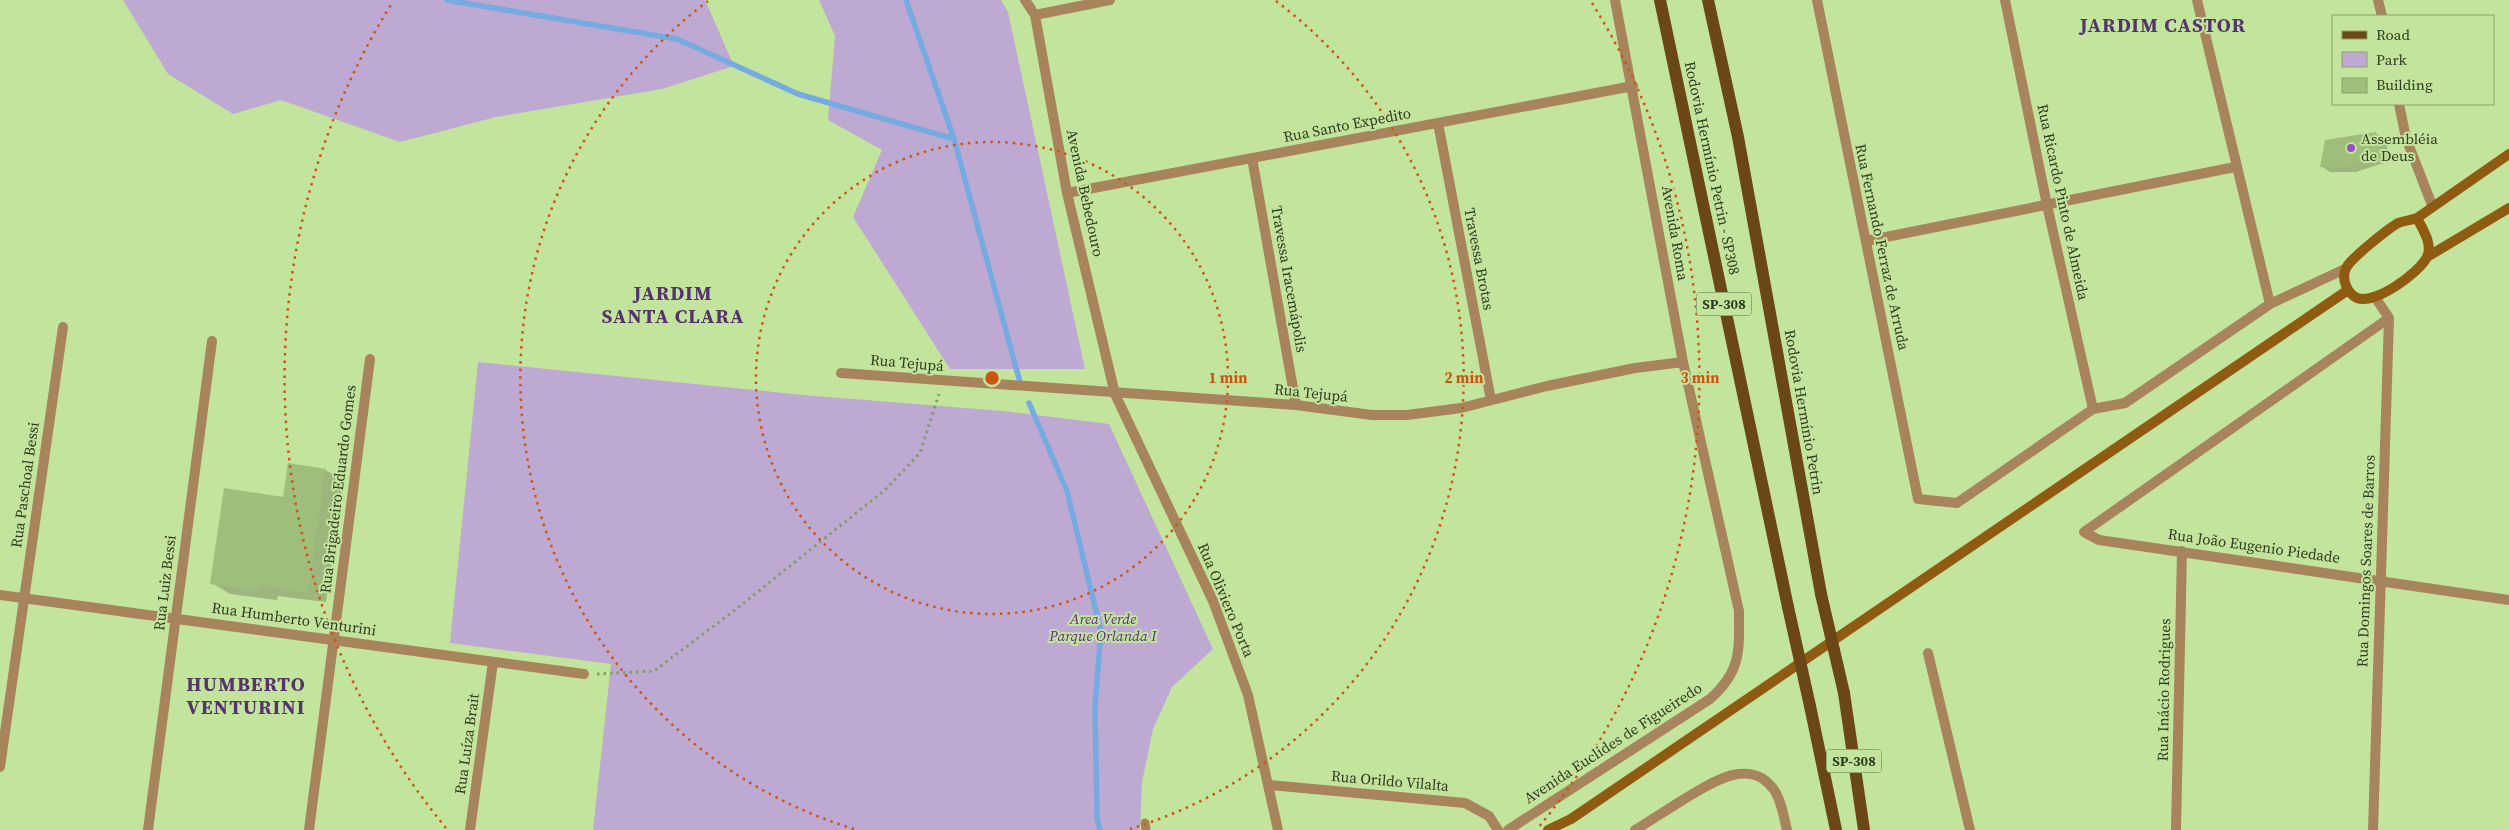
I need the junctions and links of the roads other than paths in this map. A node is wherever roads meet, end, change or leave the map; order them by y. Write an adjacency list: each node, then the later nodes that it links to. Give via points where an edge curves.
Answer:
1 (1025, 0): 10 (street, Avenida Bebedouro)
2 (1110, 0): 10 (street)
3 (1615, 0): 12 (street, Avenida Roma)
4 (1660, 0): 64 (main road, Rodovia Hermínio Petrin - SP308 / SP-308, bridge)
5 (1708, 0): 52 (main road, Rodovia Hermínio Petrin / SP-308, bridge, via 1740,147 1821,594 1844,693)
6 (1816, 0): 23 (street, Rua Fernando Ferraz de Arruda)
7 (2005, 0): 19 (street, Rua Ricardo Pinto de Almeida)
8 (2197, 0): 17 (street)
9 (2378, 0): 11 (street)
10 (1035, 15): 18 (street, Avenida Bebedouro)
11 (2382, 15)
12 (1633, 86): 14 (street, Rua Santo Expedito); 33 (street, Avenida Roma)
13 (2399, 105): 20 (street, via 2406,138)
14 (1438, 123): 16 (street, Rua Santo Expedito); 36 (street, Travessa Brotas)
15 (2509, 154): 20 (street)
16 (1252, 158): 18 (street, Rua Santo Expedito); 37 (street, Travessa Iracemápolis)
17 (2236, 167): 19 (street); 28 (street)
18 (1068, 193): 35 (street, Avenida Bebedouro)
19 (2047, 205): 23 (street); 38 (street, Rua Ricardo Pinto de Almeida)
20 (2432, 205): 22 (street)
21 (2509, 208): 24 (street)
22 (2417, 218): 24 (street, via 2429,241); 25 (street, via 2398,224)
23 (1866, 241): 38 (street, Rua Fernando Ferraz de Arruda, via 1918,499 1957,503)
24 (2427, 258): 27 (street, via 2400,284)
25 (2345, 269): 26 (street, via 2344,281); 28 (street)
26 (2348, 290): 27 (street, via 2367,300); 53 (street)
27 (2375, 297): 29 (street)
28 (2270, 304): 38 (street, via 2125,403)
29 (2389, 318): 39 (street, Rua João Eugenio Piedade, via 2084,532 2099,540); 40 (street, Rua Domingos Soares de Barros)
30 (63, 326): 42 (street, Rua Paschoal Bessi)
31 (212, 341): 44 (street, Rua Luiz Bessi)
32 (370, 359): 45 (street, Rua Brigadeiro Eduardo Gomes)
33 (1683, 362): 36 (street, Rua Tejupá, via 1635,368); 49 (street, Avenida Roma, via 1739,611 1739,650)
34 (841, 373): 35 (street, Rua Tejupá)
35 (1115, 394): 37 (street, Rua Tejupá); 51 (street, Rua Oliviero Porta, via 1213,601 1248,695)
36 (1491, 400): 37 (street, Rua Tejupá, via 1461,408 1407,415 1363,414)
37 (1296, 405)
38 (2093, 409)
39 (2182, 551): 40 (street, Rua João Eugenio Piedade); 68 (street, Rua Inácio Rodrigues)
40 (2380, 580): 43 (street, Rua João Eugenio Piedade); 69 (street, Rua Domingos Soares de Barros)
41 (0, 594): 42 (street, Rua Humberto Venturini)
42 (24, 598): 44 (street, Rua Humberto Venturini); 50 (street, Rua Paschoal Bessi)
43 (2509, 600)
44 (175, 618): 45 (street, Rua Humberto Venturini); 54 (street, Rua Luiz Bessi)
45 (334, 640): 47 (street, Rua Humberto Venturini); 55 (street, Rua Brigadeiro Eduardo Gomes)
46 (1928, 653): 67 (street)
47 (493, 662): 48 (street, Rua Humberto Venturini); 56 (street, Rua Luíza Brait)
48 (584, 674)
49 (1730, 676): 59 (street, Avenida Euclides de Figueiredo, via 1710,699)
50 (0, 767)
51 (1268, 785): 57 (street, Rua Oliviero Porta); 58 (street, Rua Orildo Vilalta, via 1465,803 1489,816)
52 (1861, 816): 65 (main road, Rodovia Hermínio Petrin / SP-308); 66 (main road)
53 (1571, 819): 60 (street); 61 (street)
54 (148, 830)
55 (309, 830)
56 (470, 830)
57 (1278, 830)
58 (1498, 830)
59 (1508, 830)
60 (1548, 830)
61 (1564, 830)
62 (1635, 830): 63 (street, via 1712,783 1732,775 1747,774 1760,776 1771,785 1779,797)
63 (1787, 830)
64 (1836, 830)
65 (1864, 830)
66 (1876, 830)
67 (1970, 830)
68 (2176, 830)
69 (2374, 830)

